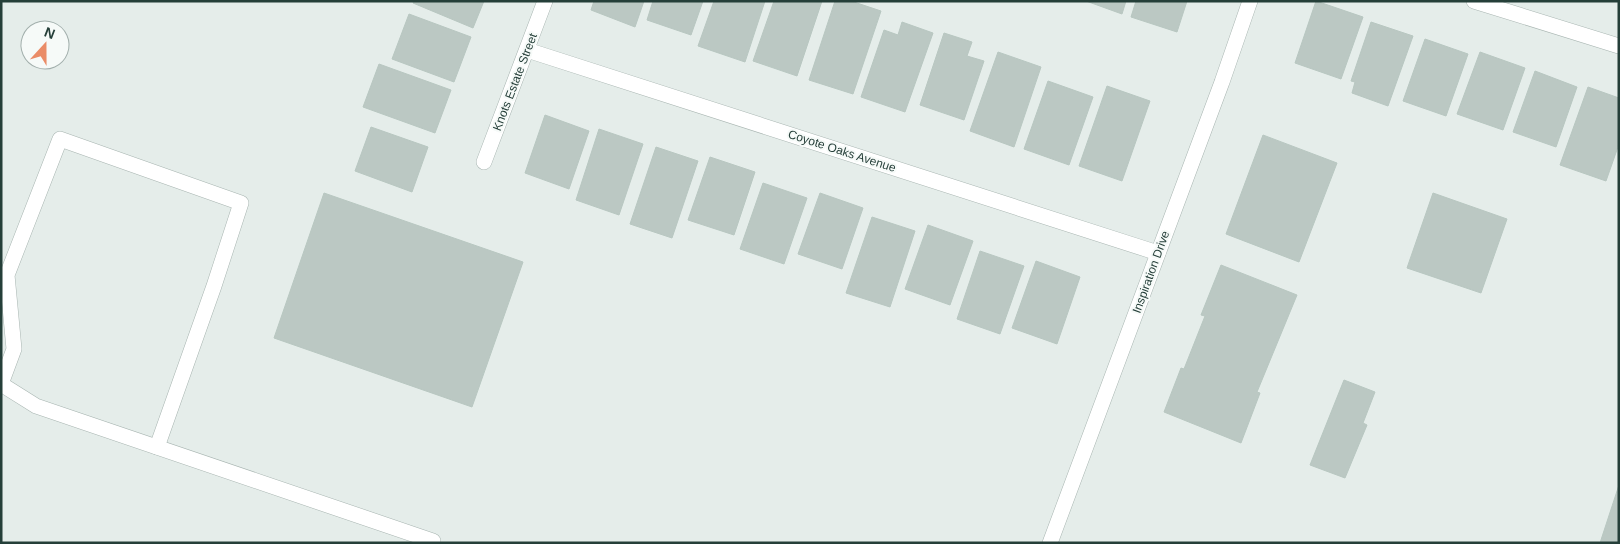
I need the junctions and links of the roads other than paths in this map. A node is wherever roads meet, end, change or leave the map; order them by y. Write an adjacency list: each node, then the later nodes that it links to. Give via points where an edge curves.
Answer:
1 (545, 1): 5 (street, Knots Estate Street)
2 (1250, 1): 7 (street, Inspiration Drive)
3 (1474, 1): 4 (street)
4 (1619, 46)
5 (527, 50): 6 (street, Knots Estate Street); 7 (street, Coyote Oaks Avenue)
6 (484, 162)
7 (1158, 253): 11 (street, Inspiration Drive)
8 (1, 384): 9 (street, via 36,406); 9 (street, via 14,349 7,275 60,138 241,203)
9 (157, 447): 10 (street)
10 (433, 541)
11 (1050, 543)

